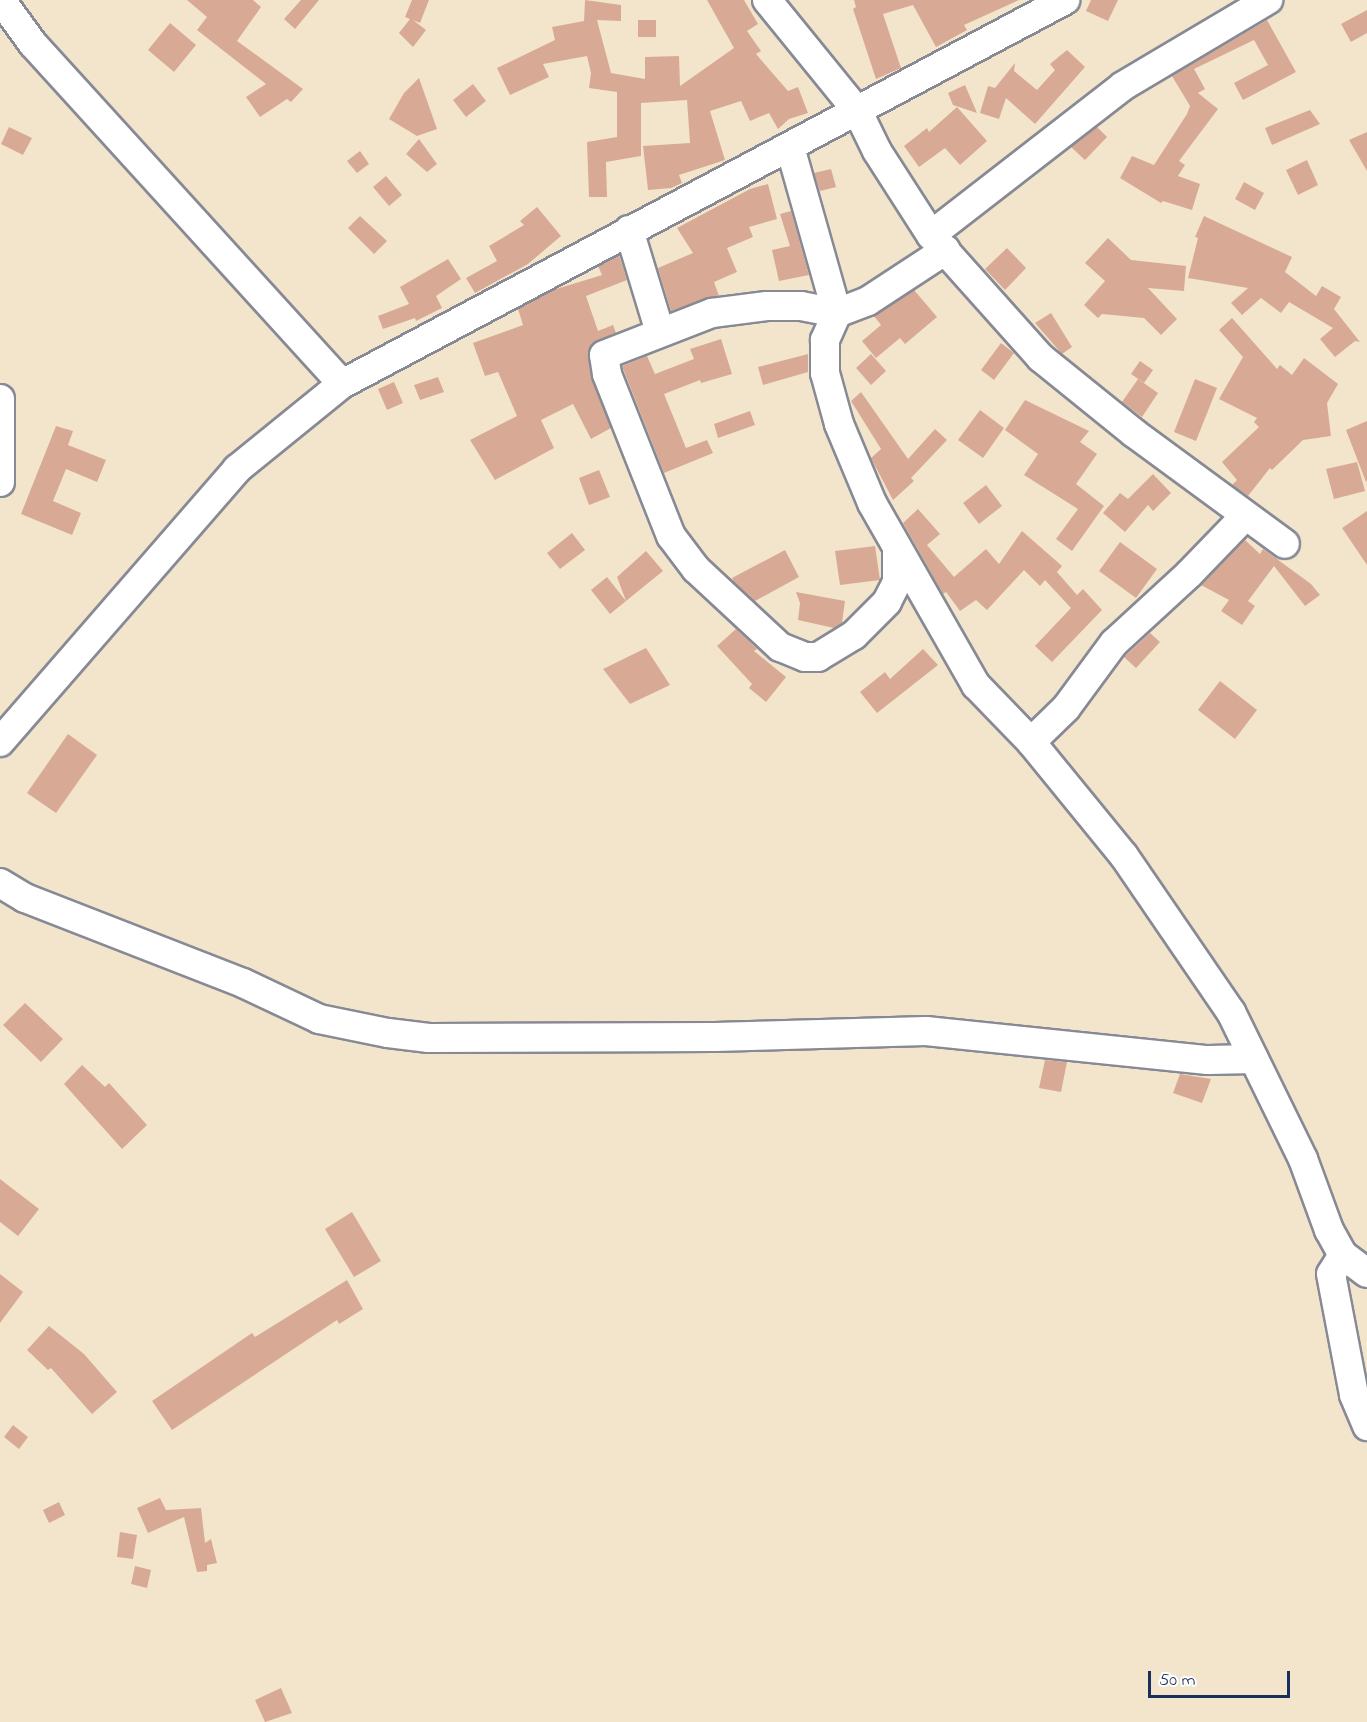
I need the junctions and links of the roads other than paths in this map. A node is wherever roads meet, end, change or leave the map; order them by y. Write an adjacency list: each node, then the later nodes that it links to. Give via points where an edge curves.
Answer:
1 (1, 0): 11 (street, via 33,44)
2 (767, 0): 5 (street)
3 (1065, 0): 5 (street)
4 (1268, 0): 8 (street, via 1123,86)
5 (858, 112): 6 (street); 8 (street, via 877,151)
6 (790, 147): 7 (street); 9 (street)
7 (629, 230): 10 (street); 11 (street)
8 (939, 242): 9 (street, via 868,301); 14 (street, via 1041,358)
9 (837, 313): 10 (street, via 801,306 767,306 712,312); 16 (street, via 825,340 828,383 839,424)
10 (660, 332): 16 (street, via 609,350 604,355 607,374 671,536 696,569 757,627 780,647 805,657 831,652 887,602 897,582)
11 (342, 384): 18 (street, via 237,469)
12 (0, 399): 13 (street)
13 (0, 482)
14 (1245, 516): 15 (street); 19 (street, via 1114,643 1066,708)
15 (1286, 544)
16 (897, 549): 19 (street, via 976,685)
17 (0, 708): 18 (street)
18 (0, 741)
19 (1031, 742): 21 (street, via 1155,900 1231,1012)
20 (0, 883): 21 (street, via 24,898 243,983 319,1019 388,1033 429,1038 715,1037 926,1031 1208,1060)
21 (1254, 1059): 22 (street, via 1303,1159 1329,1230)
22 (1343, 1255): 23 (street); 24 (street, via 1331,1274 1354,1395)
23 (1367, 1273)
24 (1367, 1426)

